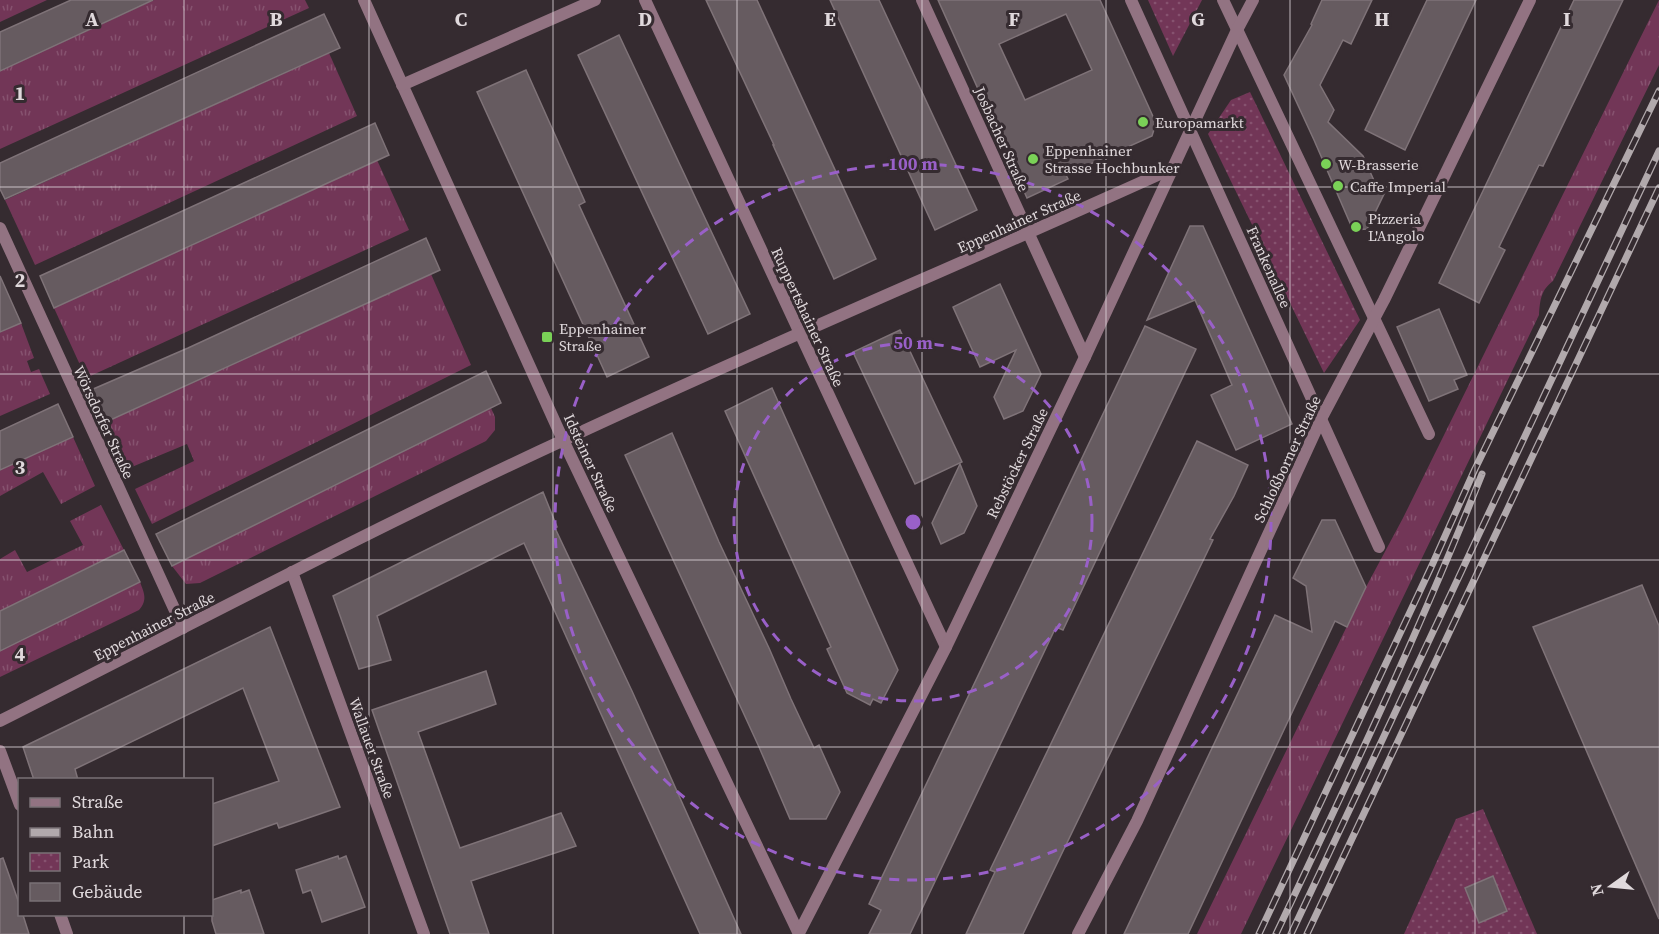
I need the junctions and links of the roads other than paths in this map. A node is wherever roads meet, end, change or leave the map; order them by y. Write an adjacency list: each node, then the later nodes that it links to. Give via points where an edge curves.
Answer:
1 (364, 0): 10 (street, Idsteiner Straße)
2 (595, 0): 10 (street)
3 (645, 0): 16 (street, Ruppertshainer Straße)
4 (922, 0): 14 (street, Josbacher Straße)
5 (1131, 0): 11 (street, Frankenallee)
6 (1223, 0): 9 (street)
7 (1253, 0): 9 (street, Rebstöcker Straße)
8 (1530, 0): 15 (street, Schloßborner Straße)
9 (1237, 30): 11 (street, Rebstöcker Straße); 15 (street)
10 (402, 86): 20 (street, Idsteiner Straße)
11 (1191, 130): 12 (street, Rebstöcker Straße); 18 (street, Frankenallee)
12 (1173, 168): 14 (street, Eppenhainer Straße); 17 (street, Rebstöcker Straße)
13 (0, 228): 23 (street, Wörsdorfer Straße)
14 (1029, 234): 16 (street, Eppenhainer Straße); 17 (street, Josbacher Straße)
15 (1374, 320): 18 (street, Schloßborner Straße); 19 (street)
16 (799, 332): 20 (street, Eppenhainer Straße); 24 (street, Ruppertshainer Straße)
17 (1085, 357): 24 (street, Rebstöcker Straße)
18 (1321, 419): 21 (street, Frankenallee); 32 (street, Schloßborner Straße, via 1137,821)
19 (1429, 434)
20 (563, 440): 22 (street, Eppenhainer Straße); 31 (street, Idsteiner Straße)
21 (1378, 547)
22 (292, 572): 23 (street, Eppenhainer Straße); 30 (street, Wallauer Straße)
23 (183, 628): 25 (street, Eppenhainer Straße)
24 (946, 646): 31 (street, Rebstöcker Straße)
25 (0, 721)
26 (0, 751): 27 (street)
27 (18, 800)
28 (60, 916): 29 (street)
29 (67, 934)
30 (424, 934)
31 (799, 934)
32 (1078, 934)

